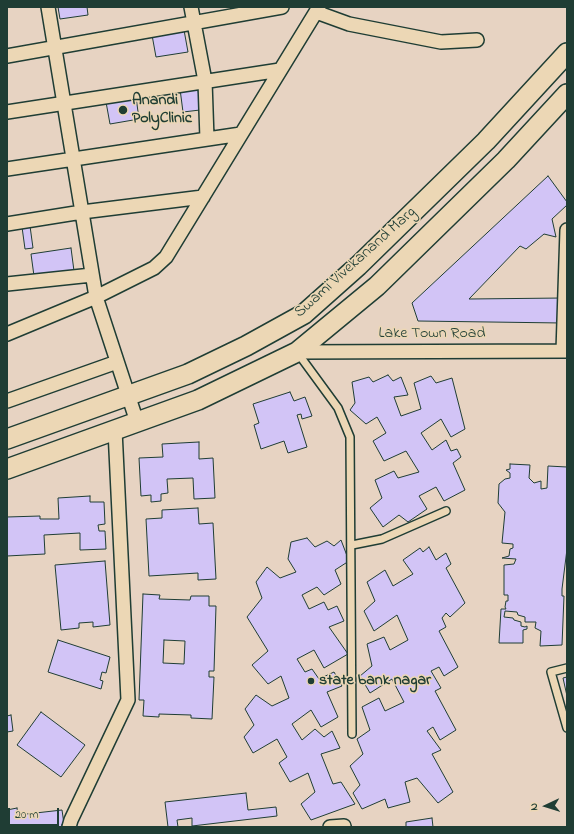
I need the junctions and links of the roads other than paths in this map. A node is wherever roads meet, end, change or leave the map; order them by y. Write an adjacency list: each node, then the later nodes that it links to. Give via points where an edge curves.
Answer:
1 (48, 7): 7 (street)
2 (192, 7): 5 (street)
3 (282, 7): 5 (street)
4 (317, 9): 6 (street, via 349,24 441,42); 10 (street)
5 (194, 23): 7 (street); 11 (street)
6 (477, 40)
7 (55, 49): 9 (street); 13 (street)
8 (567, 53): 30 (main road, Swami Vivekanand Marg, via 486,141 358,266 304,314 188,374)
9 (7, 56)
10 (280, 70): 11 (street); 15 (street)
11 (204, 81): 13 (street); 16 (street)
12 (567, 94): 28 (main road, Swami Vivekanand Marg, via 506,160 377,286)
13 (64, 102): 14 (street); 17 (street)
14 (7, 112)
15 (241, 134): 16 (street); 19 (street)
16 (207, 139): 17 (street)
17 (73, 159): 18 (street); 20 (street)
18 (7, 169)
19 (203, 197): 20 (street); 25 (street, via 166,257 159,264)
20 (82, 212): 21 (street); 23 (street)
21 (7, 224)
22 (567, 230): 27 (street)
23 (92, 275): 24 (street); 25 (street)
24 (7, 284)
25 (96, 297): 26 (street); 29 (street)
26 (7, 334)
27 (565, 351): 28 (street, Lake Town Road)
28 (297, 352): 32 (main road, Swami Vivekanand Marg, via 198,400); 37 (lane, via 338,408 350,437)
29 (117, 362): 30 (street); 31 (street)
30 (128, 396): 32 (street); 34 (main road, Swami Vivekanand Marg)
31 (7, 401)
32 (137, 422): 33 (main road, Swami Vivekanand Marg)
33 (115, 430): 35 (main road, Swami Vivekanand Marg); 42 (street, via 128,700)
34 (7, 439)
35 (7, 469)
36 (446, 511): 37 (lane, via 382,539)
37 (352, 545): 40 (lane)
38 (567, 668): 39 (lane, via 550,672)
39 (567, 728)
40 (352, 734)
41 (344, 826): 43 (street)
42 (69, 827)
43 (330, 827)

